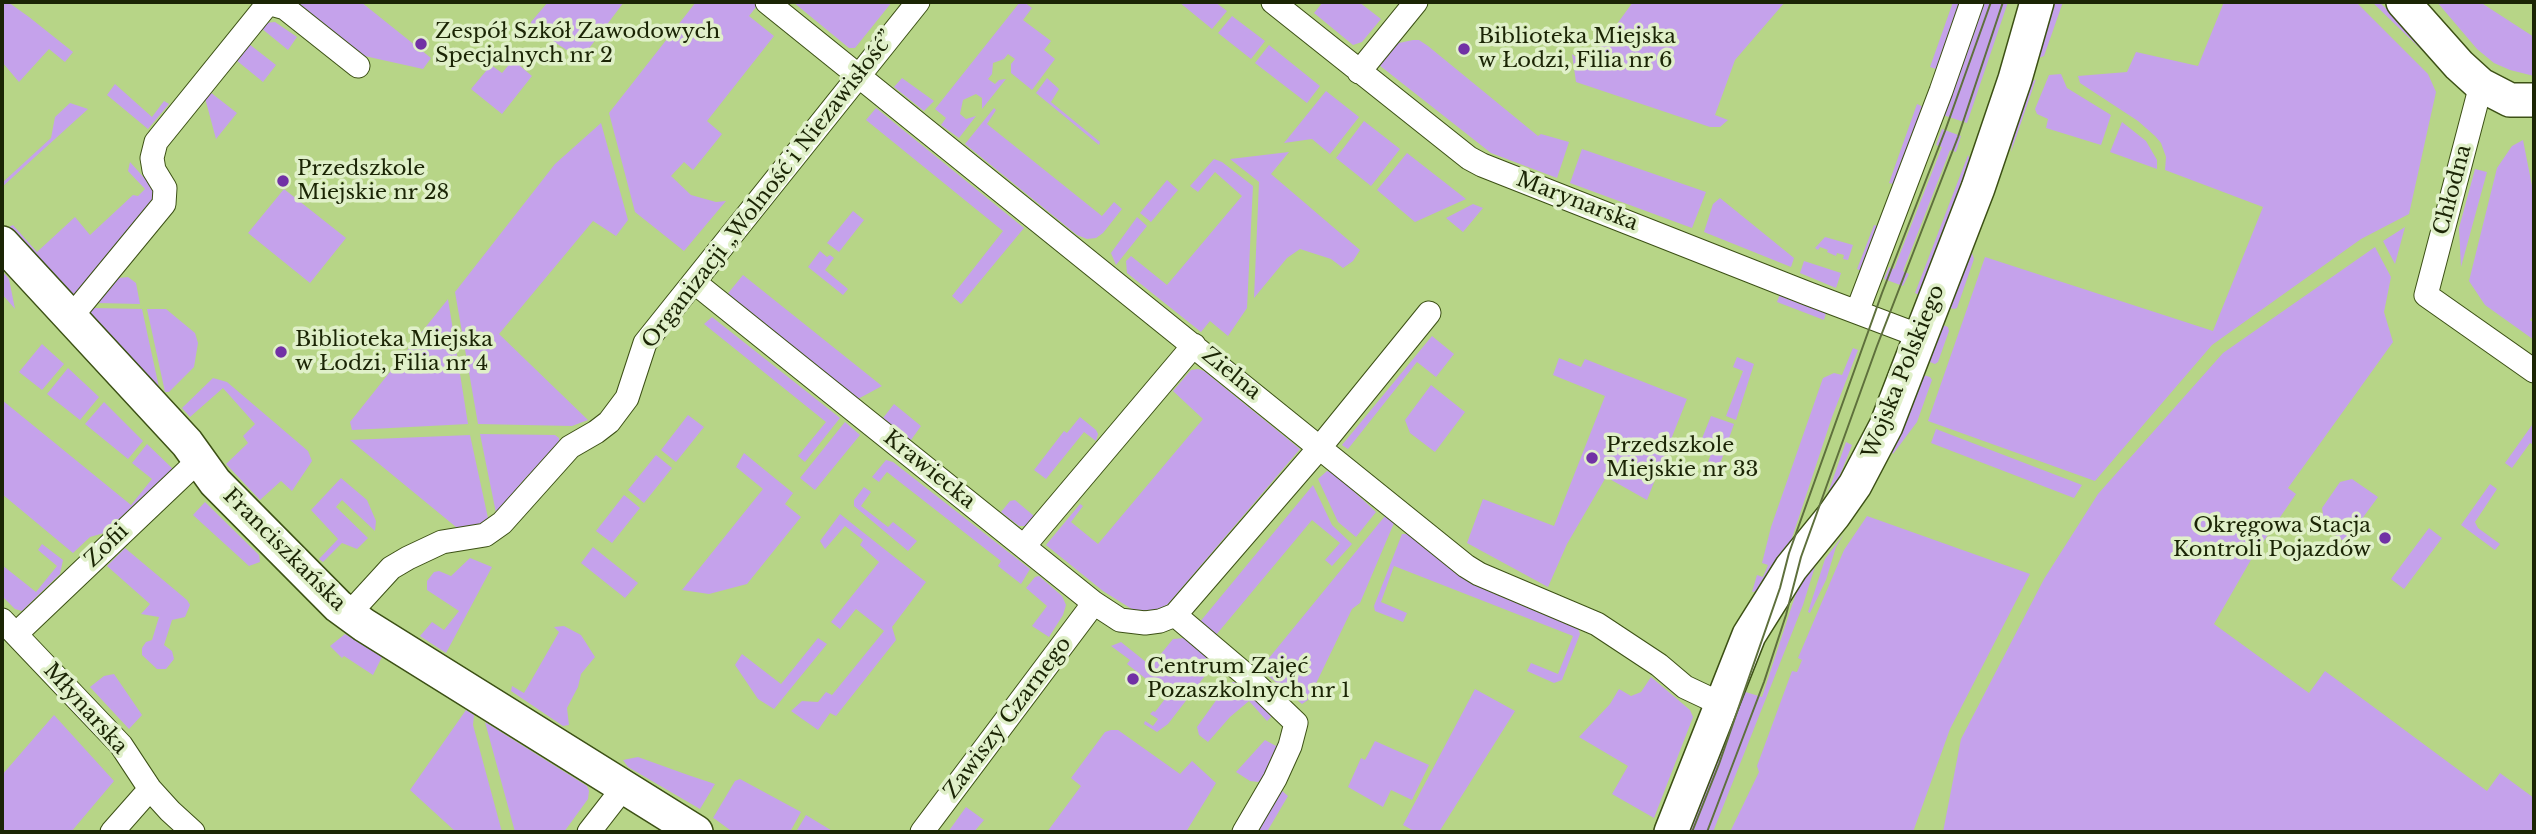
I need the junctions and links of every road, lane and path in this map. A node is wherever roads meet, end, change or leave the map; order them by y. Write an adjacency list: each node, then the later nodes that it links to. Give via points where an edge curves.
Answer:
1 (767, 2): 10 (street, Zielna)
2 (918, 2): 10 (street, Organizacji „Wolność i Niezawisłość”)
3 (1273, 2): 9 (street, Marynarska)
4 (1416, 2): 9 (street)
5 (1972, 2): 15 (street)
6 (2037, 2): 18 (street, Wojska Polskiego, via 1978,188)
7 (2403, 2): 11 (street)
8 (358, 66): 17 (street, via 285,8 266,6 156,142 152,158 165,188 163,204)
9 (1359, 72): 15 (street, Marynarska, via 1482,165)
10 (859, 77): 14 (street, Organizacji „Wolność i Niezawisłość”); 19 (street, Zielna)
11 (2481, 85): 12 (street, via 2510,100); 20 (street, Chłodna, via 2426,295)
12 (2534, 100)
13 (2, 243): 17 (street, Franciszkańska)
14 (694, 282): 23 (street, Krawiecka); 25 (street, Organizacji „Wolność i Niezawisłość”, via 645,344 627,398 608,422 570,447 502,523 485,535 442,542 391,568)
15 (1857, 312): 18 (street, Marynarska)
16 (1429, 313): 21 (street)
17 (71, 317): 22 (street, Franciszkańska)
18 (1920, 336): 28 (street, Wojska Polskiego, via 1873,455 1757,621)
19 (1194, 345): 21 (street, Zielna); 23 (street)
20 (2534, 371)
21 (1321, 446): 26 (street); 28 (street, Zielna, via 1466,566 1597,624 1685,687)
22 (199, 460): 25 (street, Franciszkańska, via 215,482); 27 (street, Zofii)
23 (1024, 546): 24 (street, Krawiecka)
24 (1094, 603): 26 (street, Krawiecka, via 1129,622 1160,621); 35 (street, Zawiszy Czarnego)
25 (348, 615): 29 (street, Franciszkańska)
26 (1175, 615): 36 (street, via 1296,723 1275,779)
27 (9, 627): 30 (street, Młynarska, via 121,745)
28 (1721, 704): 37 (street, Wojska Polskiego)
29 (624, 787): 33 (street); 34 (street, Franciszkańska)
30 (150, 789): 31 (street); 32 (street, Młynarska)
31 (112, 832)
32 (193, 832)
33 (589, 832)
34 (696, 832)
35 (922, 832)
36 (1244, 832)
37 (1671, 832)

